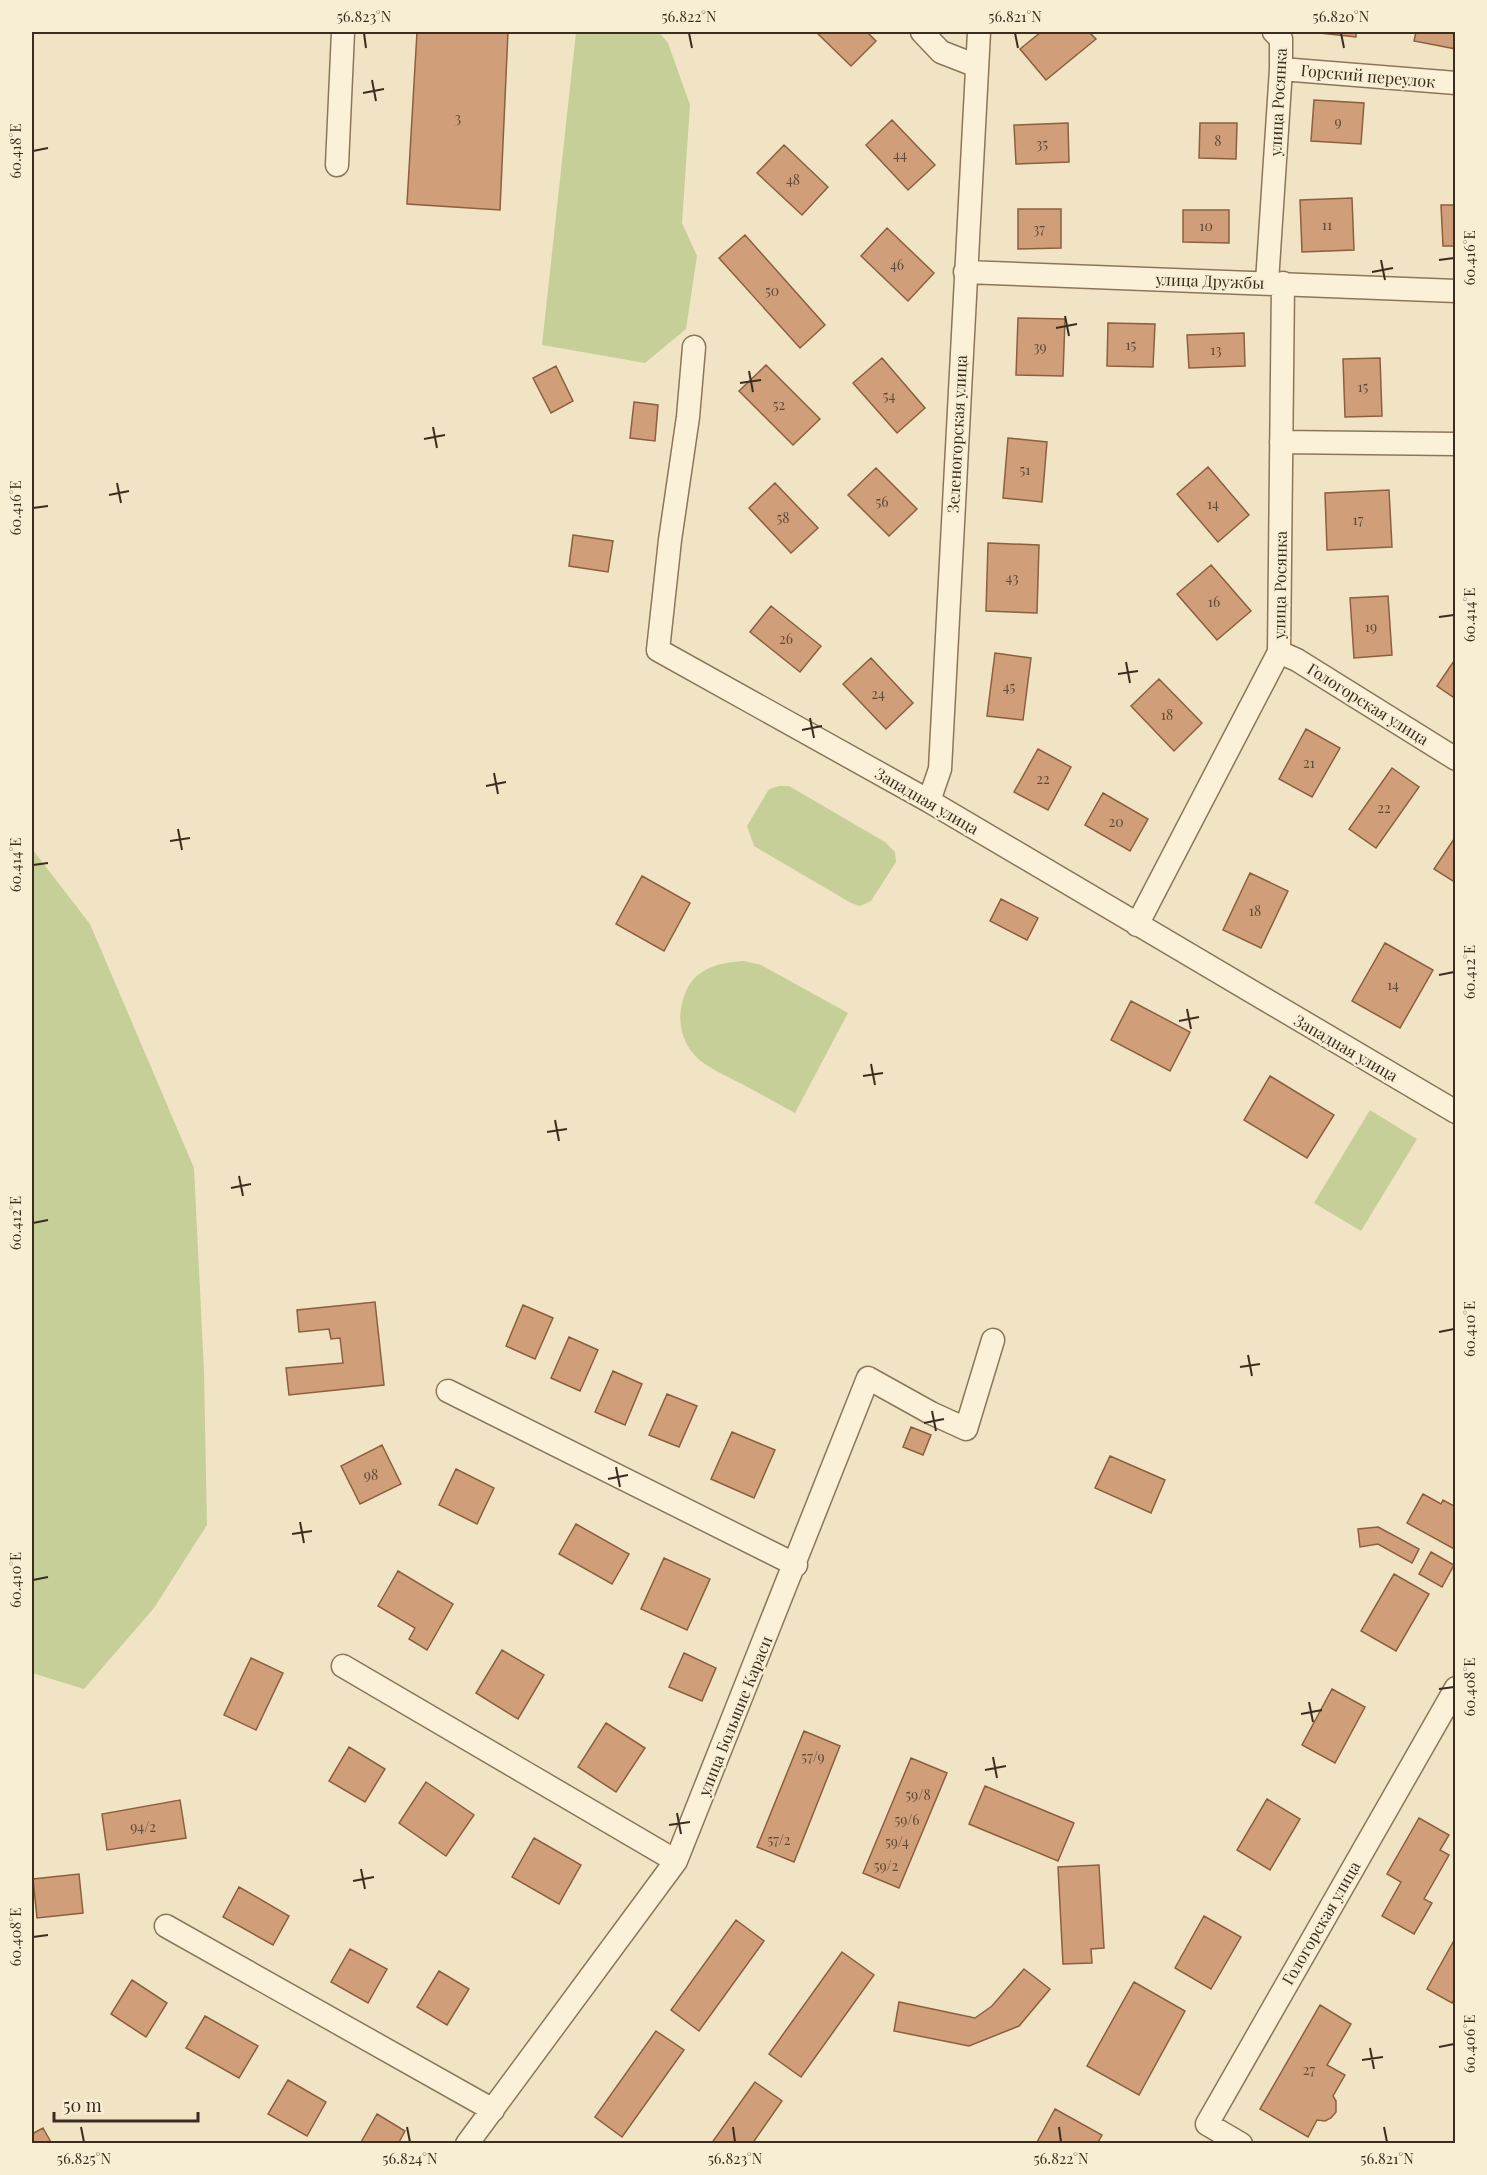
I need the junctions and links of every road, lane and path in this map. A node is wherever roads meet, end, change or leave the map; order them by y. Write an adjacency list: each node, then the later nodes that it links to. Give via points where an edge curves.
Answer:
1 (343, 32): 8 (street)
2 (921, 32): 5 (street, via 941,52)
3 (979, 32): 5 (street, Зеленогорская улица)
4 (1274, 32): 6 (street, улица Росянка, via 1281,39)
5 (977, 66): 9 (street, Зеленогорская улица)
6 (1281, 69): 7 (street, Горский переулок); 10 (street, улица Росянка)
7 (1455, 83)
8 (337, 165)
9 (965, 272): 10 (street, улица Дружбы); 17 (street, Зеленогорская улица, via 940,769)
10 (1275, 283): 11 (street, улица Дружбы); 13 (street, улица Росянка)
11 (1455, 291)
12 (694, 347): 17 (street, Западная улица, via 658,650)
13 (1281, 442): 14 (street); 15 (street, улица Росянка)
14 (1455, 444)
15 (1280, 652): 16 (street, Гологорская улица); 18 (street, улица Росянка)
16 (1455, 759)
17 (929, 801): 18 (street, Западная улица)
18 (1137, 925): 19 (street, Западная улица)
19 (1455, 1112)
20 (993, 1340): 22 (street, улица Большие Караси, via 966,1429 868,1378)
21 (448, 1390): 22 (street)
22 (796, 1565): 25 (street, улица Большие Караси)
23 (343, 1666): 25 (street)
24 (1455, 1688): 29 (street, Гологорская улица, via 1207,2124)
25 (676, 1861): 27 (street, улица Большие Караси)
26 (166, 1926): 27 (street)
27 (492, 2110): 28 (street, улица Большие Караси)
28 (467, 2144)
29 (1241, 2144)

